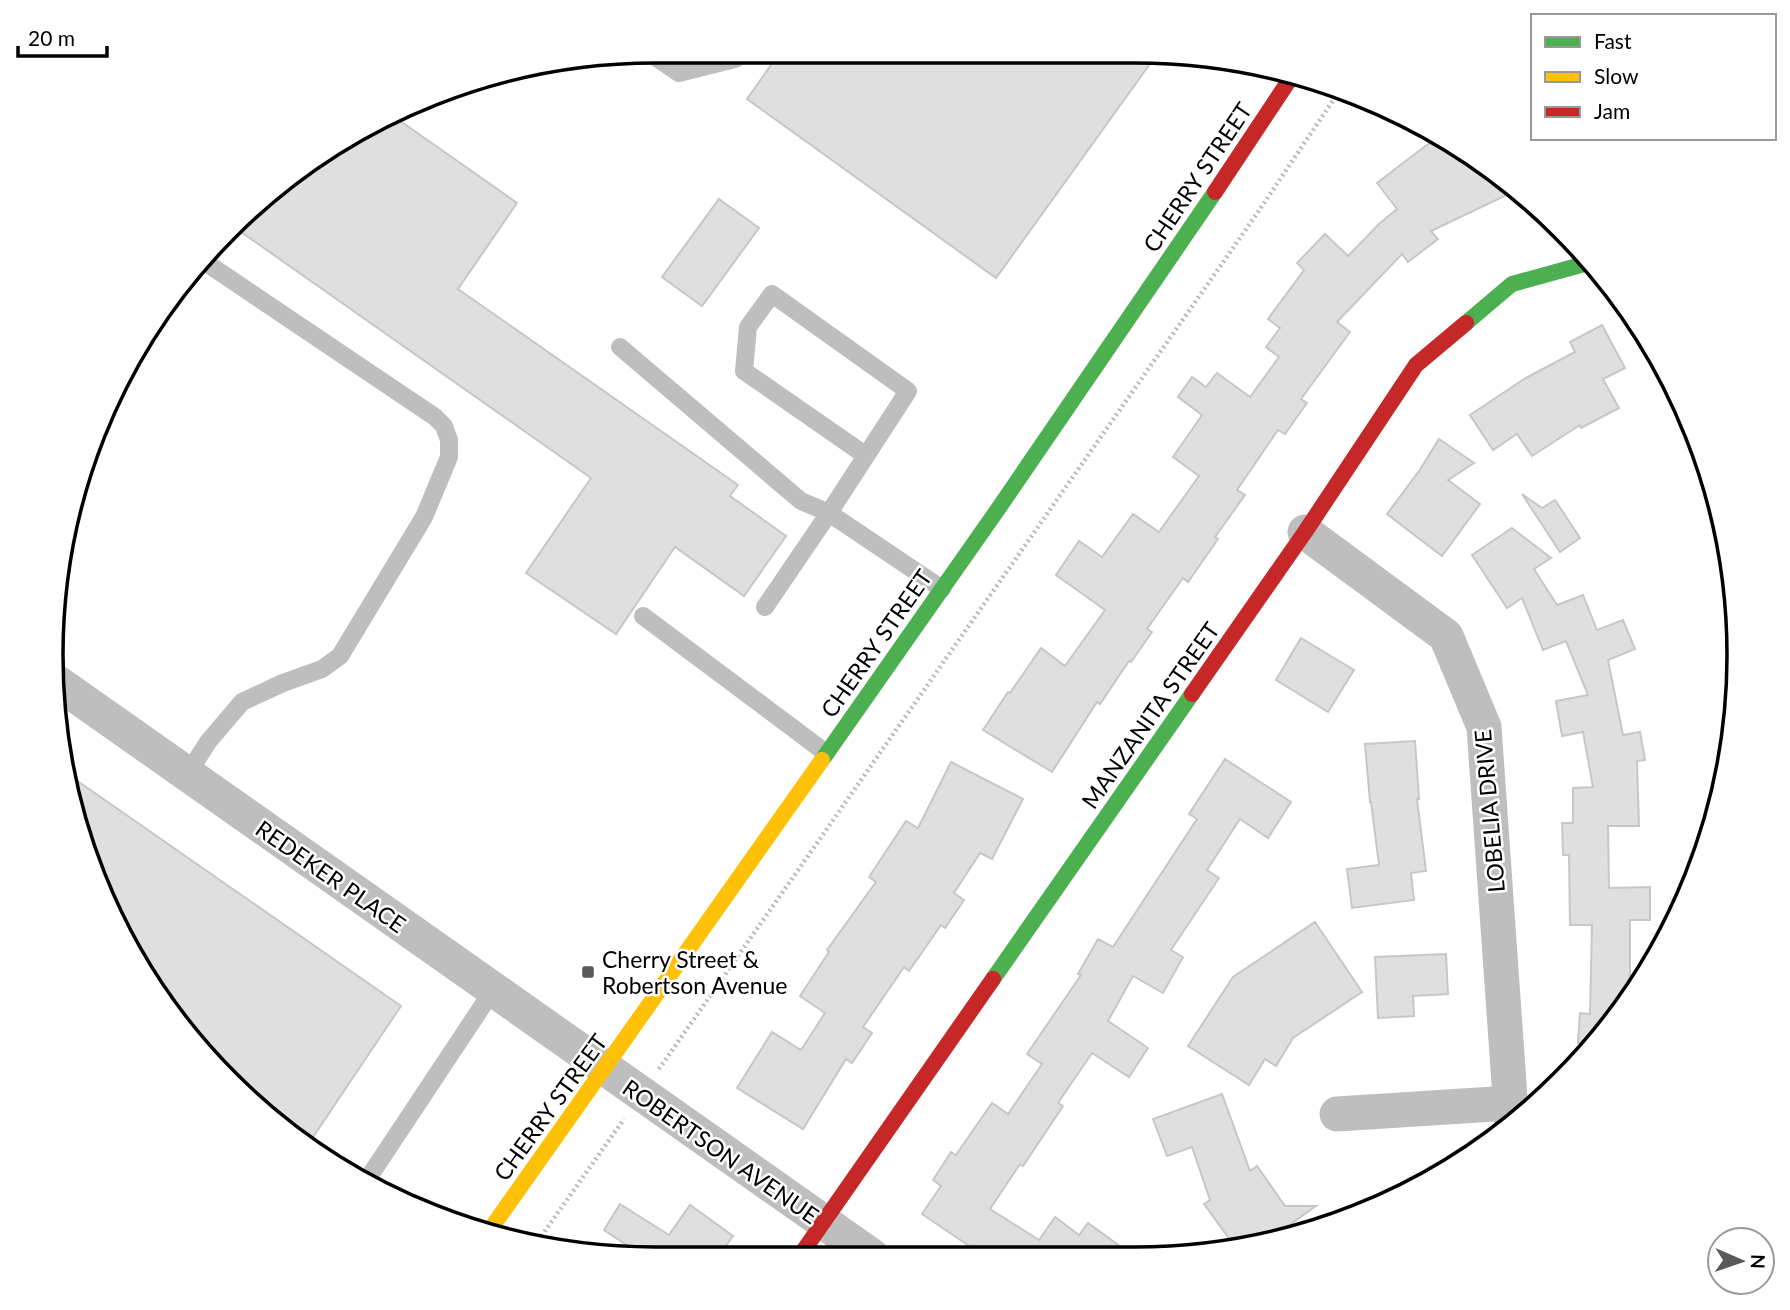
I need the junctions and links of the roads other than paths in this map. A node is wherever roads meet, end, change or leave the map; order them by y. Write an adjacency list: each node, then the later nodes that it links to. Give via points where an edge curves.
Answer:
1 (664, 63): 2 (lane, via 679,73)
2 (719, 63)
3 (1287, 83): 10 (street, CHERRY STREET)
4 (210, 265): 15 (lane, via 435,417 449,440 449,457 424,517 340,656 322,669 242,702)
5 (1580, 265): 9 (street, MANZANITA STREET, via 1512,284 1416,365)
6 (620, 348): 8 (lane, via 801,502)
7 (865, 455): 7 (lane, via 908,391 772,294 748,327 744,371); 8 (lane)
8 (829, 513): 10 (lane); 11 (lane)
9 (1305, 532): 18 (street, LOBELIA DRIVE, via 1446,636 1484,727); 22 (street, MANZANITA STREET)
10 (942, 589): 14 (street, CHERRY STREET)
11 (765, 607)
12 (643, 615): 14 (lane)
13 (64, 687): 15 (street, REDEKER PLACE)
14 (826, 753): 17 (street, CHERRY STREET)
15 (187, 775): 16 (street, REDEKER PLACE)
16 (493, 990): 17 (street, REDEKER PLACE); 21 (lane)
17 (604, 1069): 22 (street, ROBERTSON AVENUE); 23 (street, CHERRY STREET)
18 (1511, 1112)
19 (1337, 1114): 20 (street)
20 (1507, 1115)
21 (371, 1174)
22 (823, 1223): 24 (street, MANZANITA STREET); 25 (street, ROBERTSON AVENUE)
23 (494, 1225)
24 (806, 1247)
25 (859, 1247)

